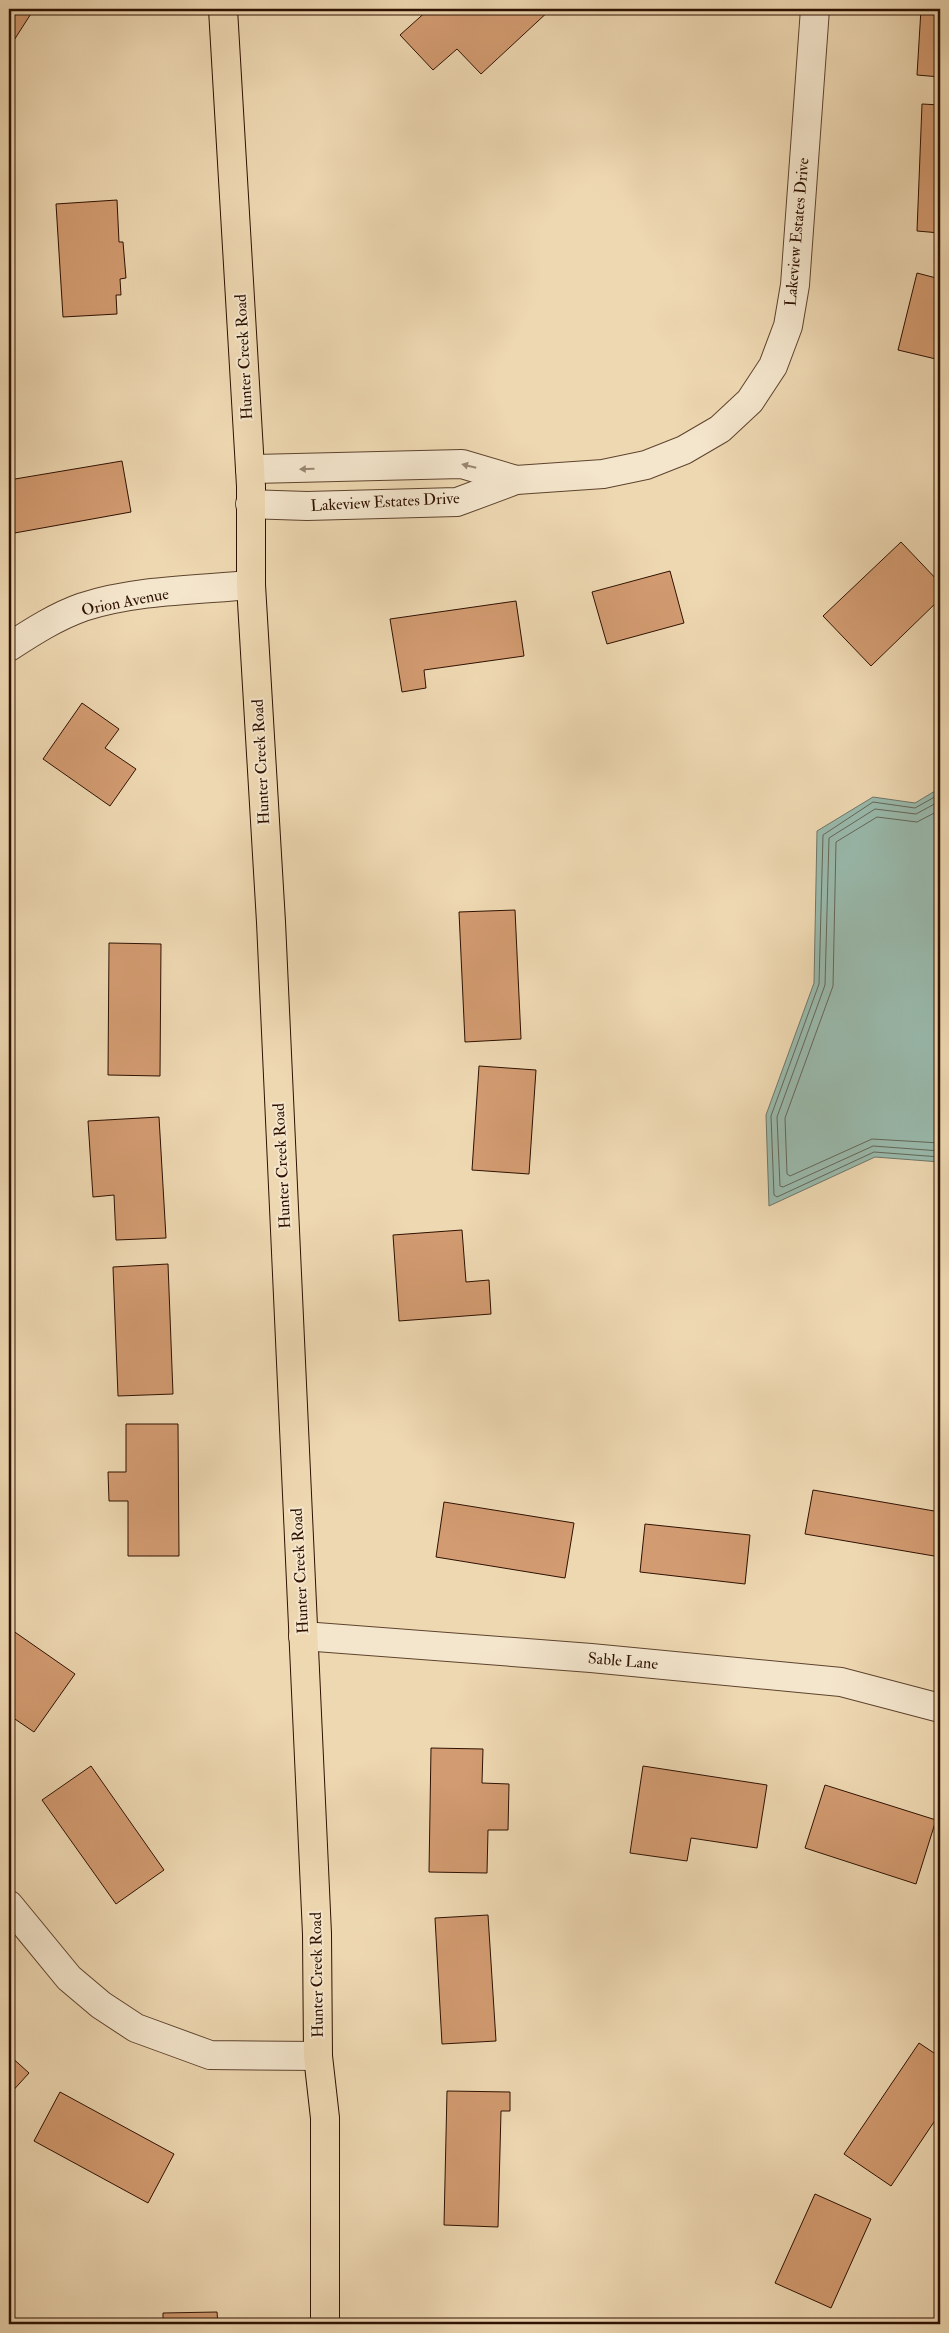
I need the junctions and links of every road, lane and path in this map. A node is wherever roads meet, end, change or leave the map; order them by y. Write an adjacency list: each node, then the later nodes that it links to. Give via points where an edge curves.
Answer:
1 (223, 9): 3 (main road, Hunter Creek Road)
2 (815, 9): 4 (street, Lakeview Estates Drive, via 795,285 788,326 774,366 750,401 720,429 684,450 646,465 603,474)
3 (250, 469): 4 (street, Lakeview Estates Drive, one-way to 3, via 462,464); 5 (main road, Hunter Creek Road)
4 (516, 480): 5 (street, Lakeview Estates Drive, via 457,502 306,506)
5 (250, 504): 6 (main road, Hunter Creek Road)
6 (250, 585): 7 (street, Orion Avenue, via 166,592 83,607); 8 (main road, Hunter Creek Road, via 271,932)
7 (9, 647)
8 (303, 1636): 9 (street, Sable Lane, via 591,1658 841,1682); 11 (main road, Hunter Creek Road, via 317,1934)
9 (940, 1708)
10 (9, 1905): 11 (street, via 69,1978 136,2028 210,2055)
11 (318, 2056): 12 (main road, Hunter Creek Road, via 325,2118)
12 (325, 2324)

